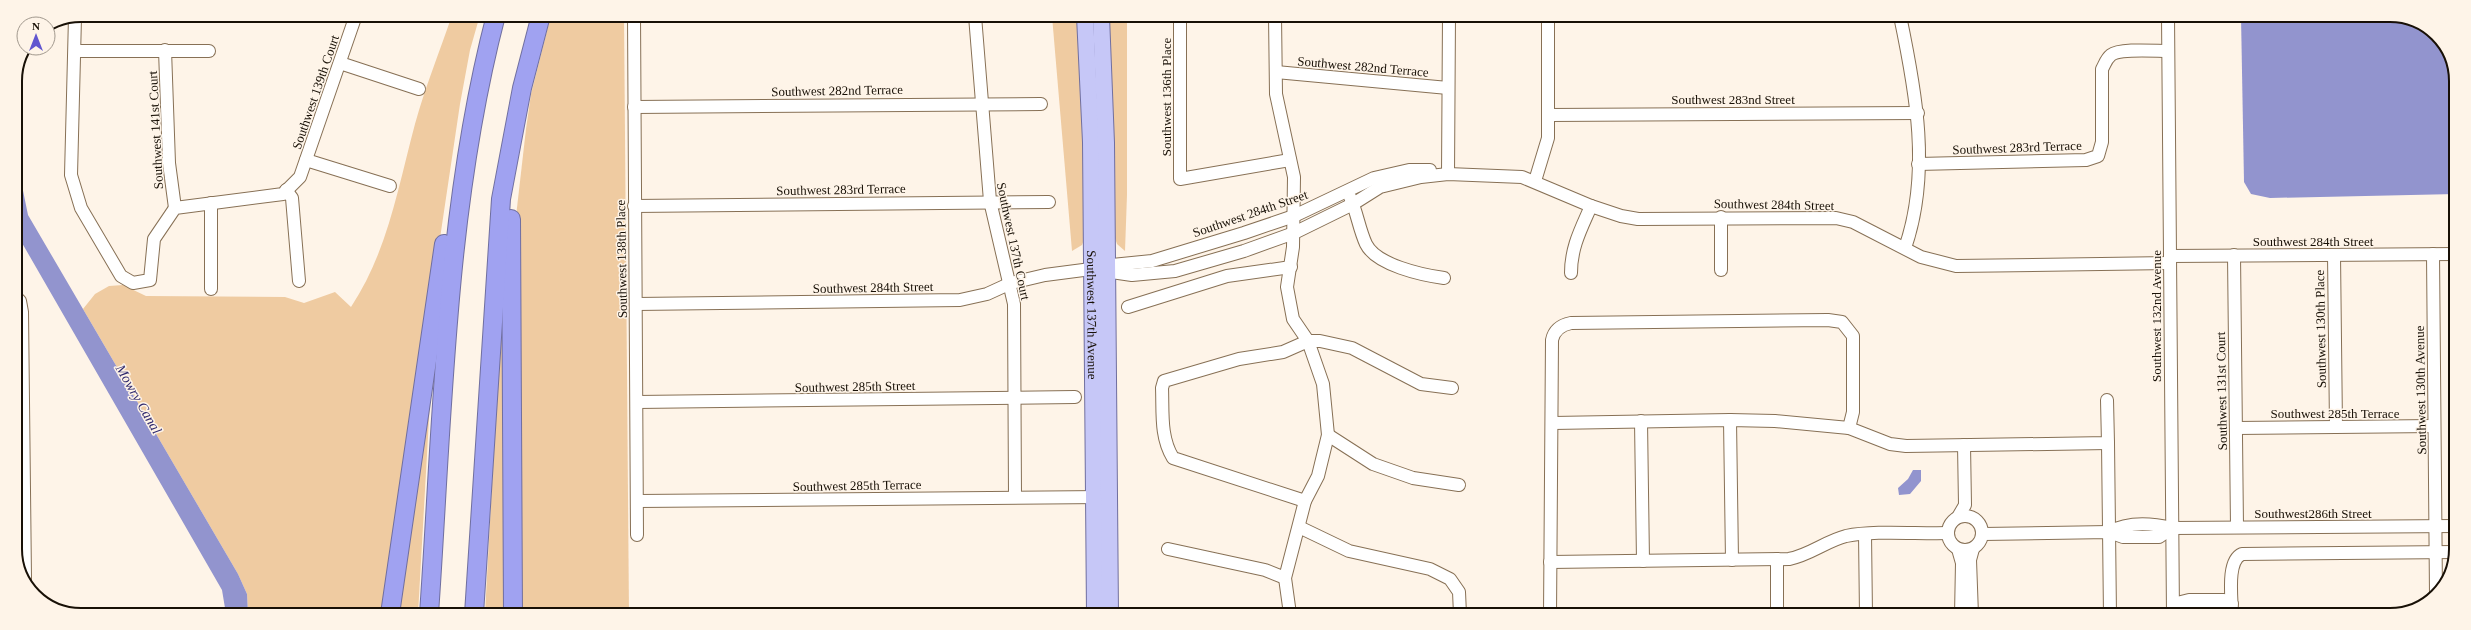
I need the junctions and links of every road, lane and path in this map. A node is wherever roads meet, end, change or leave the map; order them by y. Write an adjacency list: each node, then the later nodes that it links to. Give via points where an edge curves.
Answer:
1 (75, 22): 17 (street)
2 (354, 22): 19 (street, Southwest 139th Court)
3 (494, 22): 37 (highway, via 482,69)
4 (539, 22): 21 (highway)
5 (634, 22): 26 (street, Southwest 138th Place)
6 (975, 22): 24 (street, Southwest 137th Court)
7 (1085, 22): 55 (main road, Southwest 137th Avenue)
8 (1101, 22): 55 (main road, Southwest 137th Avenue, via 1106,143)
9 (1180, 22): 30 (street, Southwest 136th Place, via 1180,179)
10 (1275, 22): 20 (street)
11 (1449, 22): 22 (street)
12 (1548, 22): 28 (street)
13 (1901, 22): 27 (street)
14 (2168, 22): 16 (street, Southwest 132nd Avenue)
15 (165, 50): 17 (street); 18 (street); 44 (street, Southwest 141st Court, via 169,163)
16 (2168, 50): 31 (street, Southwest 283rd Terrace, via 2122,51 2112,54 2106,60 2102,69 2102,142 2098,156 2086,160); 53 (street, Southwest 132nd Avenue)
17 (75, 51): 44 (street, via 71,175 81,208 121,276 133,283 150,280 154,239)
18 (209, 51)
19 (340, 63): 23 (street); 29 (street, Southwest 139th Court)
20 (1276, 72): 22 (street, Southwest 282nd Terrace); 30 (street, via 1276,94)
21 (522, 88): 115 (highway, via 501,199); 116 (highway, via 522,123 511,218)
22 (1448, 88): 32 (street)
23 (419, 89)
24 (982, 102): 25 (street, Southwest 282nd Terrace); 26 (street, Southwest 282nd Terrace); 38 (street, Southwest 137th Court)
25 (1042, 104)
26 (634, 106): 42 (street, Southwest 138th Place)
27 (1918, 113): 28 (street, Southwest 283nd Street); 31 (street)
28 (1549, 115): 33 (street, via 1548,138)
29 (306, 160): 34 (street); 35 (street, Southwest 139th Court, via 300,177)
30 (1290, 160): 45 (street, via 1294,177)
31 (1918, 164): 48 (street, via 1918,192 1913,225)
32 (1448, 174): 33 (street, Southwest 284th Street, via 1522,177); 36 (street, Southwest 284th Street, via 1434,170 1409,170 1374,178); 41 (street, Southwest 284th Street, via 1421,177 1380,187)
33 (1535, 181): 43 (street, Southwest 284th Street)
34 (390, 186)
35 (286, 190): 40 (street, via 283,194); 59 (street, via 292,198)
36 (1347, 191): 41 (street); 45 (street, Southwest 284th Street)
37 (460, 192): 113 (highway, via 447,226); 114 (highway)
38 (990, 201): 39 (street, Southwest 283rd Terrace); 42 (street, Southwest 283rd Terrace); 60 (street, Southwest 137th Court)
39 (1049, 202)
40 (211, 203): 44 (street); 61 (street)
41 (1353, 204): 47 (street, Southwest 284th Street); 58 (street, via 1366,244 1374,256 1420,275)
42 (634, 206): 62 (street, Southwest 138th Place)
43 (1591, 206): 46 (street, Southwest 284th Street, via 1638,219); 57 (street, via 1571,253)
44 (175, 208)
45 (1294, 216): 47 (street); 55 (street, Southwest 284th Street, via 1152,261 1112,265)
46 (1721, 217): 48 (street, Southwest 284th Street, via 1836,218 1853,222); 56 (street)
47 (1294, 233): 54 (street); 55 (street, Southwest 284th Street, via 1175,271 1132,275)
48 (1905, 248): 53 (street, Southwest 284th Street, via 1921,257 1956,266)
49 (2334, 254): 50 (street, Southwest 284th Street); 52 (street, Southwest 284th Street); 77 (street, Southwest 130th Place)
50 (2433, 254): 51 (street, Southwest 284th Street); 76 (street, Southwest 130th Avenue)
51 (2449, 254)
52 (2234, 255): 53 (street, Southwest 284th Street); 79 (street, Southwest 131st Court)
53 (2170, 259): 95 (street, Southwest 132nd Avenue)
54 (1291, 267): 63 (street, via 1227,276); 65 (street, via 1286,287 1292,319)
55 (1099, 270): 60 (street, Southwest 284th Street, via 1045,275); 85 (main road, Southwest 137th Avenue)
56 (1721, 270)
57 (1571, 273)
58 (1444, 278)
59 (299, 281)
60 (1011, 282): 62 (street, Southwest 284th Street, via 987,294 960,300); 70 (street, Southwest 137th Court, via 1014,304)
61 (210, 289)
62 (636, 304): 72 (street, Southwest 138th Place)
63 (1128, 307)
64 (22, 312): 66 (street)
65 (1308, 341): 68 (street, via 1352,348 1421,384); 80 (street, via 1323,384); 87 (street, via 1283,352 1239,359 1164,381 1162,388 1163,434 1172,458)
66 (22, 374)
67 (22, 374): 110 (street)
68 (1452, 388)
69 (1074, 397): 70 (street, Southwest 285th Street)
70 (1014, 398): 72 (street, Southwest 285th Street); 84 (street, Southwest 137th Court)
71 (2107, 400): 81 (street)
72 (637, 402): 86 (street, Southwest 138th Place)
73 (1730, 420): 74 (street); 78 (street); 107 (street)
74 (1641, 421): 75 (street); 108 (street)
75 (1553, 423): 78 (street, via 1552,340 1555,331 1563,325 1828,320 1842,322 1853,336 1853,412); 109 (street)
76 (2434, 426): 77 (street, Southwest 285th Terrace); 91 (street, Southwest 130th Avenue)
77 (2336, 427): 79 (street, Southwest 285th Terrace)
78 (1849, 428): 82 (street, via 1898,445)
79 (2236, 428): 94 (street, Southwest 131st Court)
80 (1328, 435): 83 (street, via 1373,464 1413,478); 87 (street, via 1318,476)
81 (2108, 443): 82 (street); 96 (street)
82 (1964, 445): 88 (street)
83 (1459, 485)
84 (1015, 497): 85 (street, Southwest 285th Terrace); 86 (street, Southwest 285th Terrace)
85 (1102, 497): 117 (main road, Southwest 137th Avenue); 118 (main road, Southwest 137th Avenue)
86 (638, 501): 100 (street)
87 (1305, 501): 93 (street)
88 (1965, 505): 89 (street); 90 (street)
89 (1958, 517): 90 (street); 97 (street, via 1950,526)
90 (1972, 517): 99 (street, via 1980,524)
91 (2435, 526): 92 (street, Southwest286th Street); 94 (street, Southwest286th Street); 104 (street, Southwest 130th Avenue)
92 (2449, 526)
93 (1299, 527): 111 (street); 120 (street, via 1349,551 1430,569 1450,579 1459,592)
94 (2237, 527): 95 (street, Southwest286th Street)
95 (2172, 528): 96 (street, via 2158,536 2123,537); 127 (street, Southwest 132nd Avenue)
96 (2109, 532): 99 (street); 126 (street)
97 (1948, 533): 98 (street); 102 (street, via 1950,543)
98 (1865, 534): 106 (street, via 1844,537 1799,557); 123 (street)
99 (1983, 534): 103 (street, via 1980,543)
100 (637, 535)
101 (1168, 549): 111 (street, via 1265,570)
102 (1958, 549): 103 (street); 124 (street, via 1962,563)
103 (1973, 549): 125 (street, via 1970,560)
104 (2435, 552): 105 (street); 112 (street, Southwest 130th Avenue); 128 (street, via 2242,554 2236,557 2232,566)
105 (2449, 552)
106 (1777, 559): 107 (street); 122 (street)
107 (1732, 560): 108 (street)
108 (1643, 561): 109 (street)
109 (1550, 562): 121 (street)
110 (25, 568)
111 (1286, 578): 119 (street)
112 (2436, 586)
113 (391, 608)
114 (428, 608)
115 (474, 608)
116 (513, 608)
117 (1095, 608)
118 (1110, 608)
119 (1289, 608)
120 (1460, 608)
121 (1550, 608)
122 (1777, 608)
123 (1866, 608)
124 (1961, 608)
125 (1972, 608)
126 (2110, 608)
127 (2173, 608)
128 (2232, 608)

